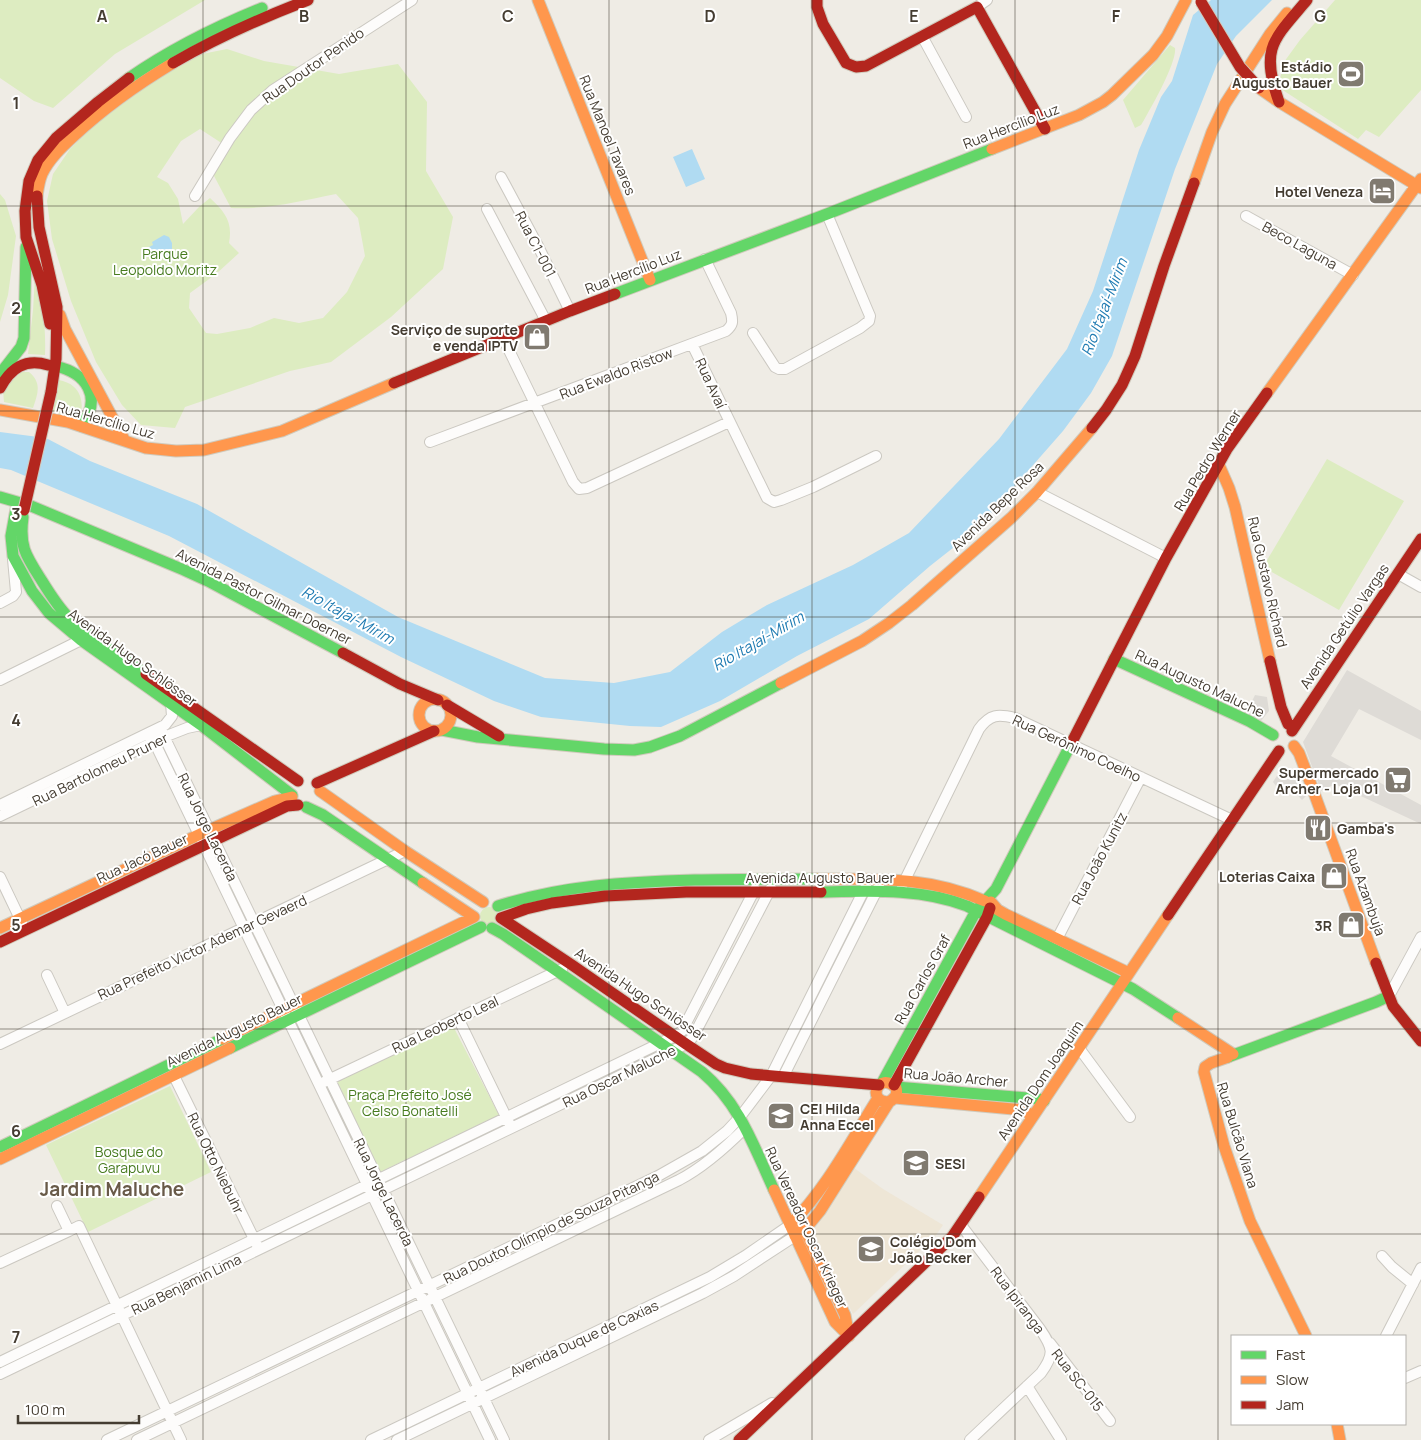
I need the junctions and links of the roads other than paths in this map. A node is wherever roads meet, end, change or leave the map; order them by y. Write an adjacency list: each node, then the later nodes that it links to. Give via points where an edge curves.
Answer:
1 (284, 0): 22 (main road, via 224,24 155,61 113,90 54,140 38,159 29,179 25,212)
2 (308, 0): 26 (main road, via 228,33 161,70 93,118 50,160 38,182 37,202 41,237)
3 (412, 0): 18 (street, Rua Doutor Penido, via 261,100 230,138)
4 (538, 0): 25 (main road, Rua Manoel Tavares)
5 (817, 0): 12 (main road, via 820,20 846,63 852,67 866,66)
6 (987, 0): 11 (street)
7 (1186, 0): 15 (main road, Rua Hercílio Luz, via 1154,55 1112,95 1091,109)
8 (1303, 0): 43 (main road, Avenida Bepe Rosa, via 1270,34 1236,86 1212,132 1135,356 1122,385 1088,433)
9 (1308, 0): 13 (main road, via 1287,23 1271,51 1270,66)
10 (1200, 1): 13 (main road, bridge, via 1240,67 1259,88)
11 (977, 7): 12 (main road); 15 (main road)
12 (922, 36): 14 (street)
13 (1279, 102): 17 (main road)
14 (966, 117)
15 (1045, 129): 20 (main road, Rua Hercílio Luz)
16 (501, 177): 27 (street, Rua C1-001)
17 (1420, 184): 24 (main road, Rua Pedro Werner)
18 (195, 196)
19 (487, 209): 28 (street)
20 (827, 214): 23 (main road, Rua Hercílio Luz); 29 (street, via 870,316 869,321 785,369 775,367)
21 (1246, 216): 24 (street, Beco Laguna)
22 (27, 238): 32 (main road, via 45,297 52,338); 33 (main road, via 24,338)
23 (705, 259): 25 (main road, Rua Hercílio Luz); 31 (street, Rua Ewaldo Ristow, via 733,321 726,332)
24 (1353, 274): 42 (main road, Rua Pedro Werner)
25 (650, 280): 27 (main road, Rua Hercílio Luz)
26 (57, 305): 32 (main road, via 57,352); 34 (main road, via 65,329)
27 (570, 311): 28 (main road, Rua Hercílio Luz)
28 (546, 321): 30 (main road, Rua Hercílio Luz)
29 (753, 333)
30 (503, 338): 35 (street); 39 (main road, Rua Hercílio Luz, via 273,434 192,451 161,451)
31 (692, 344): 35 (street, Rua Ewaldo Ristow); 37 (street, Rua Avaí)
32 (52, 366): 33 (main road, via 26,363); 38 (main road, via 63,367 80,376 91,394 90,411); 45 (main road, bridge)
33 (0, 383)
34 (103, 402): 38 (main road, via 99,419); 39 (main road)
35 (534, 404): 37 (street, via 579,489); 40 (street, Rua Ewaldo Ristow)
36 (0, 409): 38 (main road, Rua Hercílio Luz)
37 (729, 422): 41 (street, Rua Avaí, via 762,490 774,502)
38 (81, 426): 39 (main road, Rua Hercílio Luz)
39 (125, 441)
40 (430, 442)
41 (876, 456)
42 (1219, 465): 48 (main road, Rua Pedro Werner); 61 (main road, Rua Gustavo Richard, via 1235,507 1281,707 1292,726)
43 (1038, 492): 48 (street); 64 (main road, Avenida Bepe Rosa, via 877,632 680,736 650,747 621,750)
44 (0, 497): 55 (main road, Avenida Pastor Gilmar Doerner, via 31,506 184,570)
45 (20, 509): 47 (main road, Avenida Hugo Schlösser, via 11,536); 71 (main road, Avenida Hugo Schlösser, via 24,550 46,590 68,617)
46 (1421, 539): 49 (main road, Avenida Getúlio Vargas)
47 (13, 556): 51 (street, via 16,592); 52 (main road, Avenida Hugo Schlösser, via 49,613)
48 (1166, 558): 53 (main road, Rua Pedro Werner)
49 (1398, 574): 50 (street); 61 (main road, Avenida Getúlio Vargas)
50 (1421, 587)
51 (0, 603)
52 (81, 640): 54 (street); 57 (main road, Avenida Hugo Schlösser)
53 (1114, 659): 61 (main road, Rua Augusto Maluche, via 1249,721); 65 (main road, Rua Pedro Werner)
54 (0, 680)
55 (400, 684): 56 (main road, Avenida Pastor Gilmar Doerner); 58 (main road, Avenida Pastor Gilmar Doerner)
56 (442, 702): 58 (main road, via 428,702); 60 (main road, via 450,708 451,716 448,724); 64 (main road, Avenida Bepe Rosa)
57 (171, 703): 59 (main road, Avenida Hugo Schlösser); 62 (street, Rua Bartolomeu Pruner, via 172,716)
58 (420, 717): 60 (main road, via 425,728); 66 (main road, via 413,732)
59 (201, 725): 62 (street, Rua Bartolomeu Pruner); 73 (main road, Avenida Hugo Schlösser)
60 (438, 730): 64 (main road, Avenida Bepe Rosa); 66 (main road)
61 (1285, 730): 67 (main road, via 1296,736); 68 (main road, via 1273,744)
62 (162, 733): 63 (street, Rua Bartolomeu Pruner); 77 (street, Rua Jorge Lacerda)
63 (152, 737): 69 (street, Rua Bartolomeu Pruner); 77 (street, Rua Jorge Lacerda)
64 (504, 739)
65 (1071, 744): 70 (street, Rua Gerônimo Coelho); 86 (street, Rua Gerônimo Coelho, via 1004,715 985,721); 97 (main road, Rua Carlos Graf)
66 (400, 746): 72 (main road)
67 (1294, 746): 68 (main road, via 1287,752); 128 (main road, Rua Azambuja)
68 (1279, 751): 76 (main road, Avenida Dom Joaquim)
69 (79, 773): 74 (street, Rua Bartolomeu Pruner); 75 (street, Rua Bartolomeu Pruner)
70 (1141, 777): 76 (street, Rua Gerônimo Coelho); 114 (street, Rua João Kunitz)
71 (298, 781): 72 (main road, via 306,778); 73 (main road, via 293,787)
72 (319, 787): 73 (main road, via 319,799 310,807); 79 (main road)
73 (297, 801): 77 (main road, Rua Jacó Bauer, via 275,801); 78 (main road, Rua Jacó Bauer); 80 (main road, Avenida Hugo Schlösser)
74 (0, 805)
75 (0, 816)
76 (1232, 820): 125 (main road, Avenida Dom Joaquim)
77 (204, 832): 78 (street, Rua Jorge Lacerda); 82 (main road, Rua Jacó Bauer)
78 (209, 843): 89 (main road, Rua Jacó Bauer); 106 (street, Rua Jorge Lacerda); 108 (street, Rua Jorge Lacerda)
79 (405, 852): 80 (street, Rua Prefeito Victor Ademar Gevaerd); 98 (main road)
80 (389, 858): 102 (main road, Avenida Hugo Schlösser); 106 (street, Rua Prefeito Victor Ademar Gevaerd)
81 (0, 876): 104 (street)
82 (104, 879): 89 (main road); 104 (main road, Rua Jacó Bauer)
83 (760, 879): 84 (main road, Avenida Augusto Bauer); 87 (main road, Avenida Augusto Bauer); 92 (street, Rua Oscar Maluche)
84 (776, 879): 85 (main road, Avenida Augusto Bauer); 93 (street, Rua Oscar Maluche)
85 (876, 879): 86 (main road, Avenida Augusto Bauer); 90 (street, Rua Doutor Olímpio de Souza Pitanga); 91 (street)
86 (904, 879): 94 (street, Rua Gerônimo Coelho); 97 (main road, Avenida Augusto Bauer, via 952,887)
87 (665, 880): 88 (main road, Avenida Augusto Bauer); 95 (main road)
88 (594, 885): 96 (main road); 99 (main road, Avenida Augusto Bauer, via 534,894)
89 (110, 890): 110 (main road, Rua Jacó Bauer)
90 (864, 891): 91 (main road, Avenida Augusto Bauer); 93 (main road, Avenida Augusto Bauer); 118 (street, Rua Doutor Olímpio de Souza Pitanga)
91 (876, 891): 94 (main road, Avenida Augusto Bauer); 121 (street)
92 (753, 892): 93 (main road, Avenida Augusto Bauer); 95 (main road, Avenida Augusto Bauer); 120 (street, Rua Oscar Maluche)
93 (769, 892): 124 (street, Rua Oscar Maluche)
94 (900, 892): 101 (main road, Avenida Augusto Bauer, via 952,900)
95 (666, 893): 96 (main road, Avenida Augusto Bauer)
96 (596, 897): 100 (main road, Avenida Augusto Bauer)
97 (990, 899): 101 (main road, Rua Carlos Graf); 103 (main road, Rua Carlos Graf); 114 (main road, Avenida Augusto Bauer, via 998,910)
98 (483, 902): 99 (main road); 102 (main road, via 476,908)
99 (498, 906): 105 (main road)
100 (528, 908): 105 (main road, Avenida Augusto Bauer); 111 (main road, via 522,918)
101 (976, 911): 103 (main road, Avenida Augusto Bauer); 115 (main road, Rua Carlos Graf)
102 (474, 917): 109 (main road); 117 (main road, Avenida Augusto Bauer)
103 (987, 917): 114 (main road, Avenida Augusto Bauer); 116 (main road, Rua Carlos Graf)
104 (20, 918): 107 (main road, Rua Jacó Bauer); 110 (street)
105 (501, 918): 109 (main road, via 498,924); 111 (main road, Avenida Hugo Schlösser)
106 (254, 923): 108 (street, Rua Prefeito Victor Ademar Gevaerd); 130 (street, Rua Jorge Lacerda)
107 (0, 928)
108 (244, 928): 130 (street, Rua Jorge Lacerda); 133 (street, Rua Prefeito Victor Ademar Gevaerd)
109 (486, 928): 122 (main road, Avenida Hugo Schlösser, via 503,934); 123 (main road, Avenida Augusto Bauer)
110 (25, 930): 113 (main road, Rua Jacó Bauer)
111 (524, 934): 119 (main road, Avenida Hugo Schlösser)
112 (1421, 937): 128 (street)
113 (0, 942)
114 (1054, 944): 125 (main road, Avenida Augusto Bauer); 127 (main road, Avenida Augusto Bauer)
115 (956, 947): 116 (main road); 129 (main road, Rua Carlos Graf)
116 (967, 953): 131 (main road, Rua Carlos Graf)
117 (382, 961): 123 (main road); 130 (main road, Avenida Augusto Bauer)
118 (828, 963): 121 (street); 132 (street, Rua Doutor Olímpio de Souza Pitanga)
119 (572, 965): 122 (street, Rua Leoberto Leal); 137 (main road, Avenida Hugo Schlösser)
120 (715, 966): 124 (street); 137 (street, Rua Oscar Maluche, via 682,1031)
121 (838, 968): 134 (street)
122 (558, 971): 136 (street, Rua Leoberto Leal); 140 (main road, Avenida Hugo Schlösser)
123 (388, 972): 135 (main road, Avenida Augusto Bauer)
124 (727, 972): 142 (street, Rua Oscar Maluche, via 693,1037)
125 (1130, 973): 127 (main road, Avenida Dom Joaquim)
126 (47, 975): 133 (street)
127 (1123, 983): 143 (main road, Avenida Dom Joaquim); 147 (main road, Avenida Augusto Bauer)
128 (1388, 996): 139 (main road, Rua Azambuja); 147 (main road, Rua Bulcão Viana)
129 (926, 1002): 131 (main road); 153 (main road, Rua Carlos Graf)
130 (288, 1007): 135 (street, Rua Jorge Lacerda); 138 (main road, Avenida Augusto Bauer)
131 (937, 1008): 155 (main road, Rua Carlos Graf)
132 (803, 1012): 134 (street); 149 (street, Rua Doutor Olímpio de Souza Pitanga)
133 (65, 1013): 141 (street, Rua Prefeito Victor Ademar Gevaerd)
134 (813, 1016): 150 (street)
135 (294, 1018): 144 (main road, Avenida Augusto Bauer); 151 (street, Rua Jorge Lacerda); 152 (street, Rua Jorge Lacerda)
136 (458, 1018): 151 (street, Rua Leoberto Leal); 162 (street)
137 (675, 1036): 140 (street, Rua Oscar Maluche); 142 (main road, Avenida Hugo Schlösser)
138 (223, 1038): 144 (main road); 146 (main road, Avenida Augusto Bauer)
139 (1421, 1041)
140 (660, 1043): 145 (main road, Avenida Hugo Schlösser); 154 (street, Rua Oscar Maluche)
141 (0, 1044)
142 (686, 1044): 145 (street, Rua Oscar Maluche); 149 (main road, Avenida Hugo Schlösser, via 725,1068)
143 (1079, 1048): 158 (main road, Avenida Dom Joaquim); 161 (street)
144 (229, 1049): 146 (main road, Avenida Augusto Bauer)
145 (672, 1051): 157 (street, Rua Oscar Maluche); 160 (main road, Avenida Hugo Schlösser, via 719,1087)
146 (204, 1054): 148 (main road, Avenida Augusto Bauer); 163 (main road, Avenida Augusto Bauer)
147 (1233, 1054): 207 (main road, Rua Bulcão Viana, via 1205,1067 1205,1079 1250,1221)
148 (174, 1076): 163 (main road, Avenida Augusto Bauer); 186 (street, Rua Otto Niebuhr)
149 (771, 1076): 150 (main road); 160 (street, Rua Doutor Olímpio de Souza Pitanga)
150 (783, 1077): 153 (main road)
151 (330, 1079): 152 (street, Rua Leoberto Leal); 172 (street, Rua Jorge Lacerda)
152 (319, 1084): 173 (street, Rua Jorge Lacerda)
153 (881, 1084): 155 (main road, via 889,1082); 156 (main road, via 876,1092)
154 (567, 1089): 157 (street); 162 (street, Rua Oscar Maluche)
155 (894, 1093): 156 (main road, via 883,1102); 158 (main road, Rua João Archer); 159 (main road, Rua João Archer, via 1023,1110); 168 (main road, Rua Carlos Graf)
156 (878, 1098): 168 (main road, Rua Carlos Graf)
157 (572, 1099): 164 (street, Rua Oscar Maluche)
158 (1044, 1101): 159 (main road, Avenida Dom Joaquim)
159 (1033, 1116): 183 (main road, Avenida Dom Joaquim)
160 (740, 1117): 165 (main road, Rua Vereador Oscar Krieger); 171 (street, Rua Doutor Olímpio de Souza Pitanga, via 702,1151)
161 (1130, 1117)
162 (506, 1118): 164 (street); 169 (street, Rua Oscar Maluche)
163 (57, 1126): 166 (main road, Avenida Augusto Bauer); 167 (main road, Avenida Augusto Bauer)
164 (511, 1128): 170 (street, Rua Oscar Maluche)
165 (745, 1128): 174 (street, Rua Doutor Olímpio de Souza Pitanga, via 705,1164); 182 (main road, Rua Vereador Oscar Krieger)
166 (0, 1147)
167 (0, 1159)
168 (844, 1162): 182 (main road, Rua Carlos Graf); 185 (main road, Rua Carlos Graf, via 820,1211)
169 (406, 1166): 170 (street); 172 (street, Rua Oscar Maluche)
170 (411, 1176): 175 (street, Rua Oscar Maluche)
171 (658, 1176): 174 (street); 179 (street, Rua Doutor Olímpio de Souza Pitanga)
172 (378, 1179): 173 (street, Rua Oscar Maluche); 175 (street, Rua Jorge Lacerda)
173 (367, 1185): 176 (street, Rua Jorge Lacerda); 178 (street, Rua Benjamin Lima)
174 (663, 1188): 181 (street, Rua Doutor Olímpio de Souza Pitanga)
175 (383, 1190): 176 (street, Rua Oscar Maluche); 197 (street, Rua Jorge Lacerda)
176 (372, 1195): 180 (street, Rua Benjamin Lima); 199 (street, Rua Jorge Lacerda)
177 (57, 1206): 184 (street)
178 (318, 1208): 180 (street); 186 (street, Rua Benjamin Lima)
179 (589, 1209): 181 (street); 187 (street, Rua Doutor Olímpio de Souza Pitanga)
180 (322, 1219): 188 (street, Rua Benjamin Lima)
181 (594, 1221): 190 (street, Rua Doutor Olímpio de Souza Pitanga)
182 (794, 1222): 185 (main road, Rua Vereador Oscar Krieger); 194 (street, Avenida Duque de Caxias)
183 (961, 1225): 209 (main road, Avenida Dom Joaquim, via 944,1246); 210 (street, Rua Ipiranga)
184 (69, 1231): 191 (street); 202 (street, via 79,1226)
185 (800, 1233): 198 (street, Avenida Duque de Caxias); 209 (main road, Rua Vereador Oscar Krieger, via 845,1315)
186 (254, 1239): 188 (street, Rua Otto Niebuhr); 193 (street, Rua Benjamin Lima)
187 (513, 1246): 190 (street); 197 (street, Rua Doutor Olímpio de Souza Pitanga)
188 (259, 1249): 195 (street, Rua Benjamin Lima)
189 (1382, 1256): 196 (street)
190 (518, 1257): 200 (street, Rua Doutor Olímpio de Souza Pitanga)
191 (0, 1264)
192 (1421, 1268): 196 (street)
193 (187, 1272): 195 (street); 202 (street, Rua Benjamin Lima)
194 (710, 1277): 198 (street); 203 (street, Avenida Duque de Caxias)
195 (192, 1282): 204 (street, Rua Benjamin Lima)
196 (1413, 1284): 208 (street)
197 (430, 1286): 199 (street, Rua Doutor Olímpio de Souza Pitanga); 200 (street, Rua Jorge Lacerda)
198 (716, 1286): 205 (street, Avenida Duque de Caxias)
199 (418, 1291): 201 (street, Rua Jorge Lacerda); 206 (street, Rua Doutor Olímpio de Souza Pitanga)
200 (435, 1297): 201 (street, Rua Doutor Olímpio de Souza Pitanga); 223 (street, Rua Jorge Lacerda)
201 (424, 1302): 211 (street, Rua Doutor Olímpio de Souza Pitanga); 224 (street, Rua Jorge Lacerda)
202 (117, 1305): 204 (street); 212 (street, Rua Benjamin Lima)
203 (632, 1315): 205 (street); 214 (street, Avenida Duque de Caxias)
204 (122, 1316): 213 (street, Rua Benjamin Lima); 228 (street)
205 (637, 1325): 217 (street, Avenida Duque de Caxias)
206 (342, 1327): 211 (street); 215 (street, Rua Doutor Olímpio de Souza Pitanga)
207 (1306, 1335)
208 (1387, 1335)
209 (849, 1336): 225 (main road, Avenida Dom Joaquim)
210 (1046, 1338): 222 (street, Rua Ipiranga, via 1051,1348 1049,1363); 229 (street, Rua SC-015)
211 (348, 1339): 218 (street, Rua Doutor Olímpio de Souza Pitanga)
212 (35, 1345): 213 (street); 216 (street, Rua Benjamin Lima)
213 (40, 1355): 220 (street, Rua Benjamin Lima)
214 (541, 1358): 217 (street); 223 (street, Avenida Duque de Caxias)
215 (276, 1359): 218 (street); 228 (street, Rua Doutor Olímpio de Souza Pitanga)
216 (0, 1362)
217 (546, 1368): 226 (street, Avenida Duque de Caxias)
218 (282, 1370): 230 (street, Rua Doutor Olímpio de Souza Pitanga)
219 (1421, 1371): 221 (street)
220 (0, 1374)
221 (1406, 1378)
222 (1027, 1386): 242 (street, Rua Ipiranga); 243 (street)
223 (479, 1388): 224 (street, Avenida Duque de Caxias); 226 (street, Rua Jorge Lacerda)
224 (468, 1393): 227 (street, Rua Jorge Lacerda); 232 (street, Avenida Duque de Caxias)
225 (788, 1394): 240 (street); 241 (main road, Avenida Dom Joaquim)
226 (484, 1398): 227 (street, Avenida Duque de Caxias); 239 (street, Rua Jorge Lacerda)
227 (473, 1403): 237 (street, Avenida Duque de Caxias); 238 (street, Rua Jorge Lacerda)
228 (167, 1411): 230 (street); 233 (street, Rua Doutor Olímpio de Souza Pitanga)
229 (1110, 1421)
230 (173, 1423): 234 (street, Rua Doutor Olímpio de Souza Pitanga); 235 (street)
231 (1338, 1425): 244 (main road)
232 (386, 1437): 236 (street, Avenida Duque de Caxias)
233 (107, 1440)
234 (137, 1440)
235 (181, 1440)
236 (371, 1440)
237 (397, 1440)
238 (490, 1440)
239 (504, 1440)
240 (709, 1440)
241 (739, 1440)
242 (970, 1440)
243 (1061, 1440)
244 (1340, 1440)

